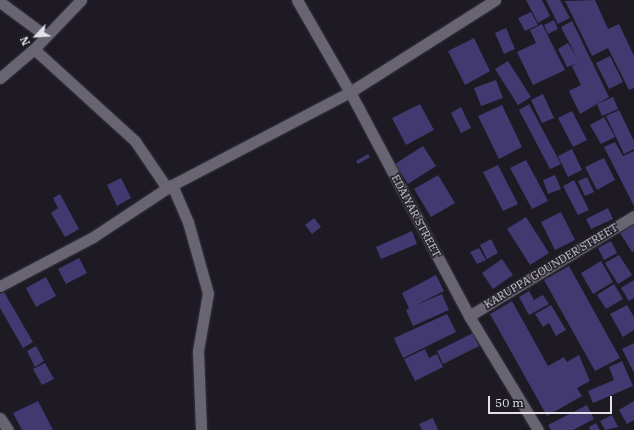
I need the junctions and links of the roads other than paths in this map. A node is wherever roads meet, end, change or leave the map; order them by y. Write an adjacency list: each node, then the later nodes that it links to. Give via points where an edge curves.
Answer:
1 (81, 0): 5 (street)
2 (297, 0): 8 (street, EDAIYAR STREET)
3 (495, 0): 8 (street)
4 (0, 2): 5 (street)
5 (46, 36): 6 (street)
6 (34, 50): 7 (street); 9 (street, via 135,141)
7 (0, 78)
8 (350, 92): 9 (street); 12 (street, EDAIYAR STREET)
9 (169, 187): 11 (street, via 93,237); 15 (street, via 188,222 208,293 198,351)
10 (634, 216): 12 (street, KARUPPA GOUNDER STREET)
11 (0, 286)
12 (469, 316): 16 (street, EDAIYAR STREET)
13 (0, 418): 14 (street)
14 (8, 430)
15 (201, 430)
16 (538, 430)

